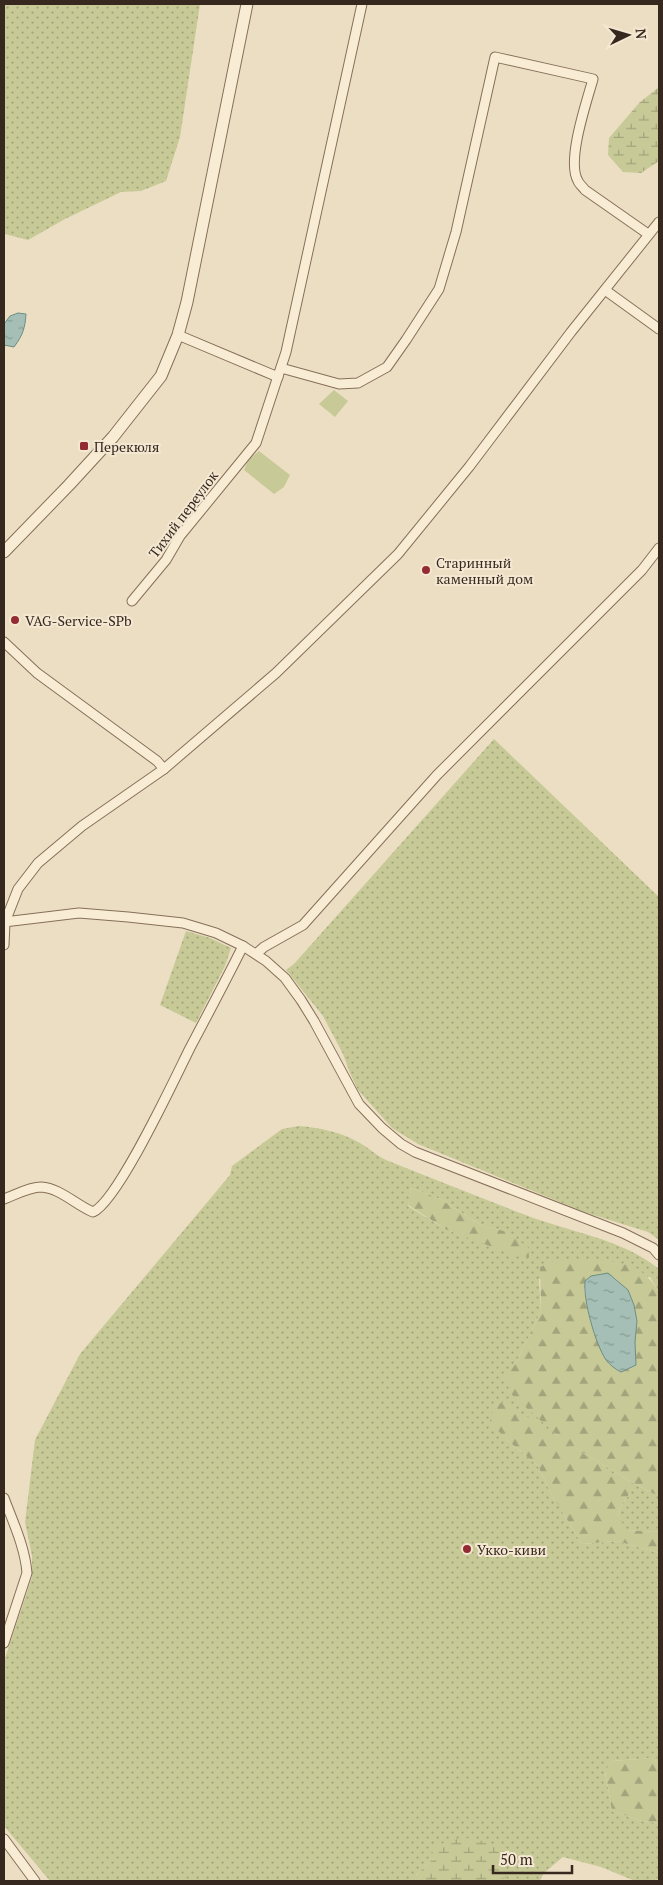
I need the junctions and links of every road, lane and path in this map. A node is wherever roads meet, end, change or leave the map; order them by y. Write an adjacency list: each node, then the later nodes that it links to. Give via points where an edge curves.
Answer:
1 (247, 4): 7 (street)
2 (362, 4): 8 (street)
3 (659, 222): 4 (street)
4 (648, 234): 5 (street); 8 (street, via 585,190 575,173 575,148 593,79 496,57 456,232 439,289 406,340 387,367 358,383 340,384)
5 (605, 290): 6 (street); 14 (street, via 398,554 276,673)
6 (659, 329)
7 (178, 336): 9 (street); 11 (street, via 161,376 112,437)
8 (281, 368): 9 (street)
9 (278, 377): 12 (street, Тихий переулок, via 256,443)
10 (659, 548): 18 (street, via 636,576 437,775 303,925)
11 (4, 552)
12 (132, 601)
13 (4, 642): 14 (street, via 37,673)
14 (164, 769): 15 (street, via 82,826 38,863 18,889)
15 (4, 922): 16 (street); 17 (street, via 78,913 128,917 183,923)
16 (4, 945)
17 (243, 946): 18 (street); 19 (street, via 139,1148 100,1209 94,1212 53,1190 40,1187)
18 (256, 954): 20 (street, via 285,978 301,1000 359,1104 401,1144 623,1233)
19 (4, 1199)
20 (659, 1255)
21 (4, 1498): 22 (street, via 26,1560 27,1573)
22 (4, 1643)
23 (4, 1838): 24 (street)
24 (35, 1881)

